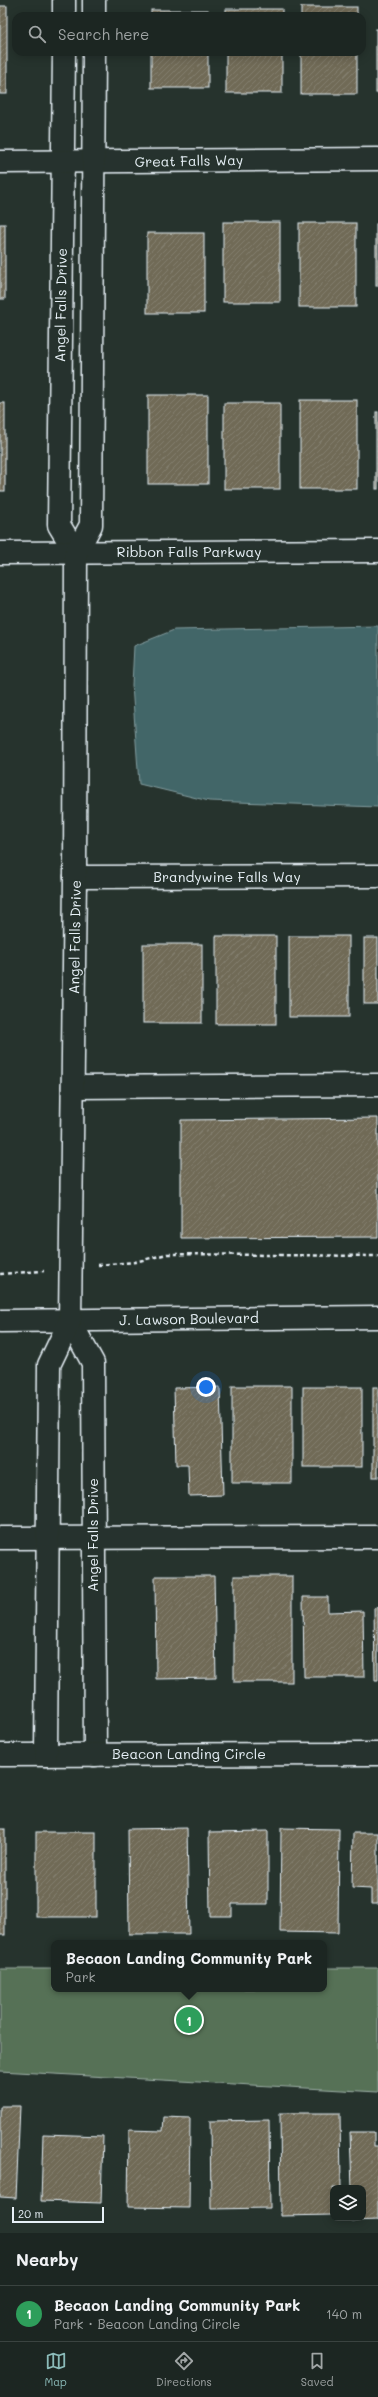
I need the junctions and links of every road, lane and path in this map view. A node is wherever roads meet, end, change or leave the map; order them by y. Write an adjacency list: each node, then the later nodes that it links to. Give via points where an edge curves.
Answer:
1 (64, 0): 3 (street)
2 (94, 0): 4 (street)
3 (64, 12)
4 (94, 12)
5 (64, 56): 9 (street, Angel Falls Drive)
6 (94, 56): 10 (street, Angel Falls Drive)
7 (378, 159): 10 (street, Great Falls Way)
8 (0, 162): 9 (street, Great Falls Way)
9 (63, 162): 10 (street, Great Falls Way); 13 (street, Angel Falls Drive, via 59,525)
10 (93, 162): 13 (street, Angel Falls Drive, via 91,525)
11 (378, 552): 13 (street, Ribbon Falls Parkway)
12 (0, 553): 13 (street, Ribbon Falls Parkway)
13 (76, 553): 15 (street, Angel Falls Drive)
14 (378, 876): 15 (street, Brandywine Falls Way)
15 (75, 877): 17 (street, Angel Falls Drive)
16 (378, 1085): 17 (street)
17 (73, 1087): 24 (street, Angel Falls Drive)
18 (378, 1256): 19 (path, via 167,1254 135,1262 100,1263)
19 (96, 1267)
20 (48, 1272): 21 (path, via 41,1270)
21 (0, 1274)
22 (378, 1317): 24 (street, J. Lawson Boulevard)
23 (0, 1321): 24 (street, J. Lawson Boulevard)
24 (70, 1321): 27 (street, Angel Falls Drive, via 49,1365); 28 (street, Angel Falls Drive, via 93,1363)
25 (378, 1537): 28 (street)
26 (0, 1538): 27 (street)
27 (48, 1538): 28 (street); 31 (street, Angel Falls Drive)
28 (93, 1538): 32 (street, Angel Falls Drive)
29 (378, 1754): 32 (street, Beacon Landing Circle)
30 (0, 1755): 31 (street, Beacon Landing Circle)
31 (46, 1755): 32 (street, Beacon Landing Circle)
32 (95, 1755)

